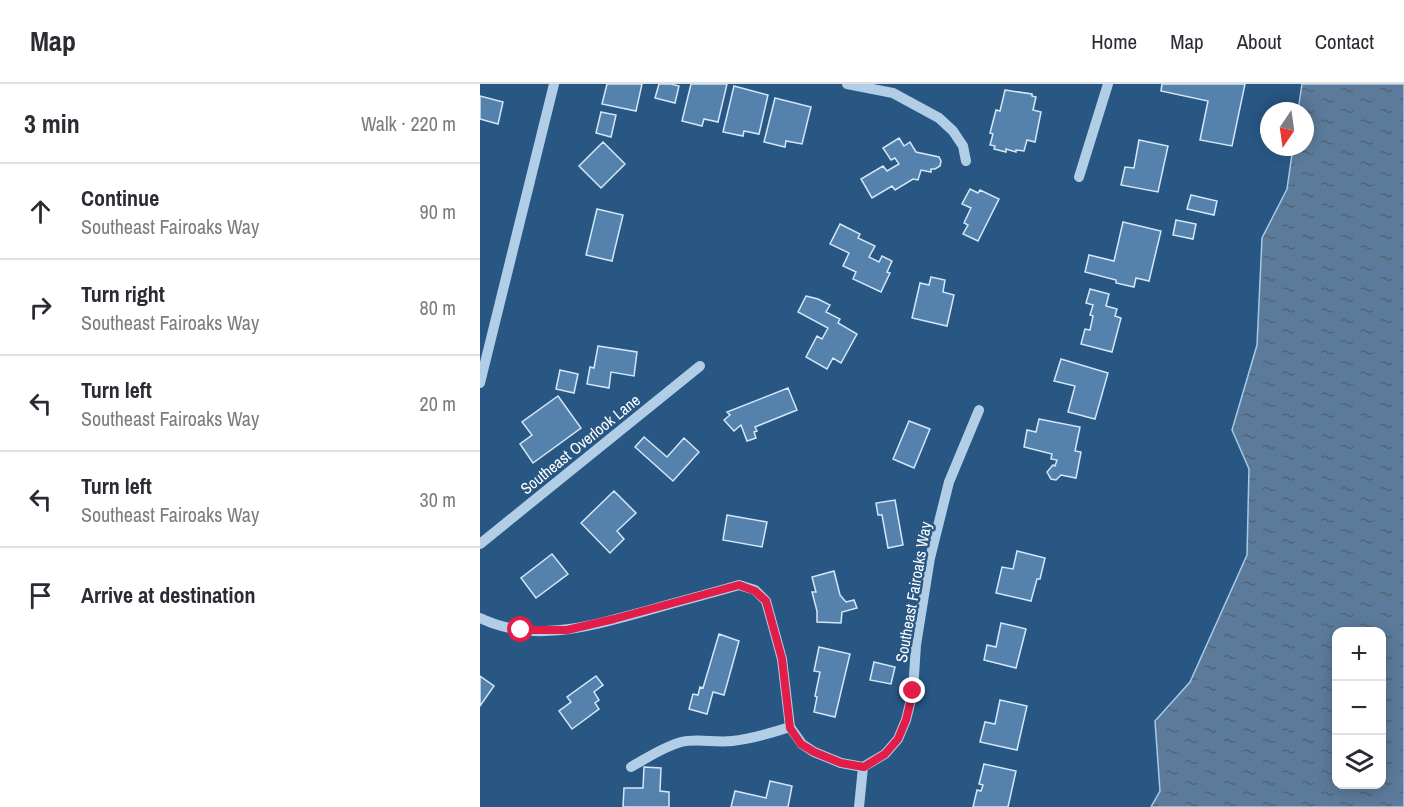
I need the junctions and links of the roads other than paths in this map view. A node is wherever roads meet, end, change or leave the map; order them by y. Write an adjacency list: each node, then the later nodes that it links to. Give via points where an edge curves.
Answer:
1 (554, 84): 7 (street)
2 (847, 84): 4 (street, via 893,93 939,118 963,146)
3 (1108, 84): 5 (street)
4 (966, 161)
5 (1079, 177)
6 (700, 366): 9 (street, Southeast Overlook Lane)
7 (480, 383)
8 (979, 410): 13 (street, Southeast Fairoaks Way, via 949,482 933,548 906,720 898,739 885,754)
9 (480, 544)
10 (480, 618): 11 (street, via 521,630 567,630 739,585 766,601 782,659)
11 (790, 728): 12 (street, via 730,742 681,742); 13 (street, via 801,744 814,752)
12 (631, 767)
13 (864, 767): 14 (street)
14 (859, 807)

